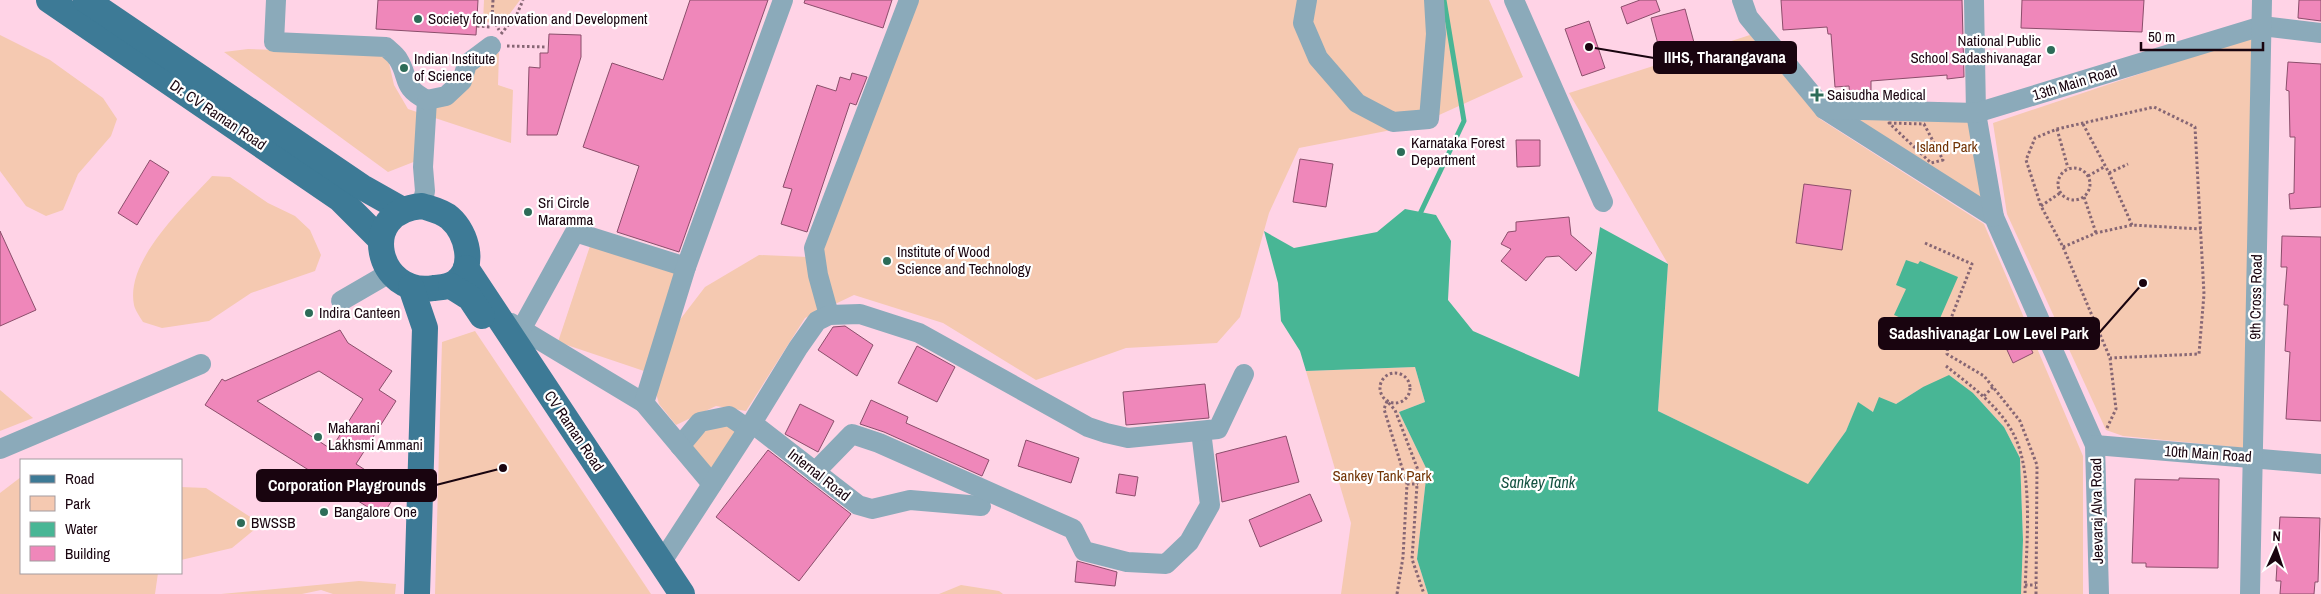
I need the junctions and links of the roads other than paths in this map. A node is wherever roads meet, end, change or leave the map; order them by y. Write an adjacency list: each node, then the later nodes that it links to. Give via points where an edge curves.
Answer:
1 (49, 0): 21 (main road, Dr. CV Raman Road, via 340,199)
2 (86, 0): 19 (main road, Dr. CV Raman Road, via 362,187)
3 (276, 0): 15 (street, via 274,42 386,47 398,60 406,84)
4 (784, 0): 22 (street)
5 (909, 0): 27 (street, via 814,248)
6 (1307, 0): 7 (street, via 1303,23 1318,58 1358,103 1393,122 1429,120 1436,34)
7 (1434, 0)
8 (1514, 0): 18 (street)
9 (1742, 0): 16 (street, via 1748,17)
10 (1974, 0): 17 (street, Jeevaraj Alva Road)
11 (2262, 0): 12 (street, 9th Cross Road)
12 (2262, 26): 13 (street, 13th Main Road); 17 (street, 13th Main Road); 37 (street, 9th Cross Road)
13 (2321, 33)
14 (496, 40): 15 (street, via 468,64 462,81 446,96)
15 (427, 100): 19 (street, via 423,167 425,191)
16 (1824, 109): 17 (street, 13th Main Road); 20 (street)
17 (1976, 113): 20 (street, Jeevaraj Alva Road)
18 (1603, 202)
19 (412, 208): 21 (main road, via 387,224); 23 (main road, via 449,217 461,229 467,248)
20 (1994, 217): 35 (street, Jeevaraj Alva Road)
21 (380, 239): 24 (main road, via 380,254)
22 (686, 266): 28 (street, via 575,232); 31 (street)
23 (459, 277): 24 (main road, via 424,290); 26 (main road, CV Raman Road); 44 (main road, CV Raman Road)
24 (401, 279): 25 (street); 43 (main road, via 425,328)
25 (341, 301)
26 (496, 315): 28 (street); 42 (main road, CV Raman Road)
27 (829, 316): 32 (street, via 816,321); 33 (street, via 860,314 920,333 1088,427 1106,433 1128,438)
28 (522, 328): 31 (street)
29 (201, 364): 36 (street)
30 (1244, 374): 33 (street, via 1218,429)
31 (644, 403): 34 (street)
32 (750, 426): 34 (street, Internal Road, via 730,416 700,422); 39 (street, Internal Road); 40 (street)
33 (1201, 431): 39 (street, via 1210,505 1190,542 1166,564 1126,562 1084,551 1072,529 852,434)
34 (680, 446): 40 (street)
35 (2095, 446): 37 (street, 10th Main Road); 46 (street, Jeevaraj Alva Road)
36 (0, 449)
37 (2253, 457): 38 (street, 10th Main Road); 47 (street, 9th Cross Road)
38 (2321, 464)
39 (815, 472): 41 (street, Internal Road, via 858,505 872,509 910,500)
40 (712, 484): 42 (street)
41 (981, 506)
42 (661, 563): 45 (main road, CV Raman Road)
43 (417, 594)
44 (670, 594)
45 (682, 594)
46 (2099, 594)
47 (2250, 594)

